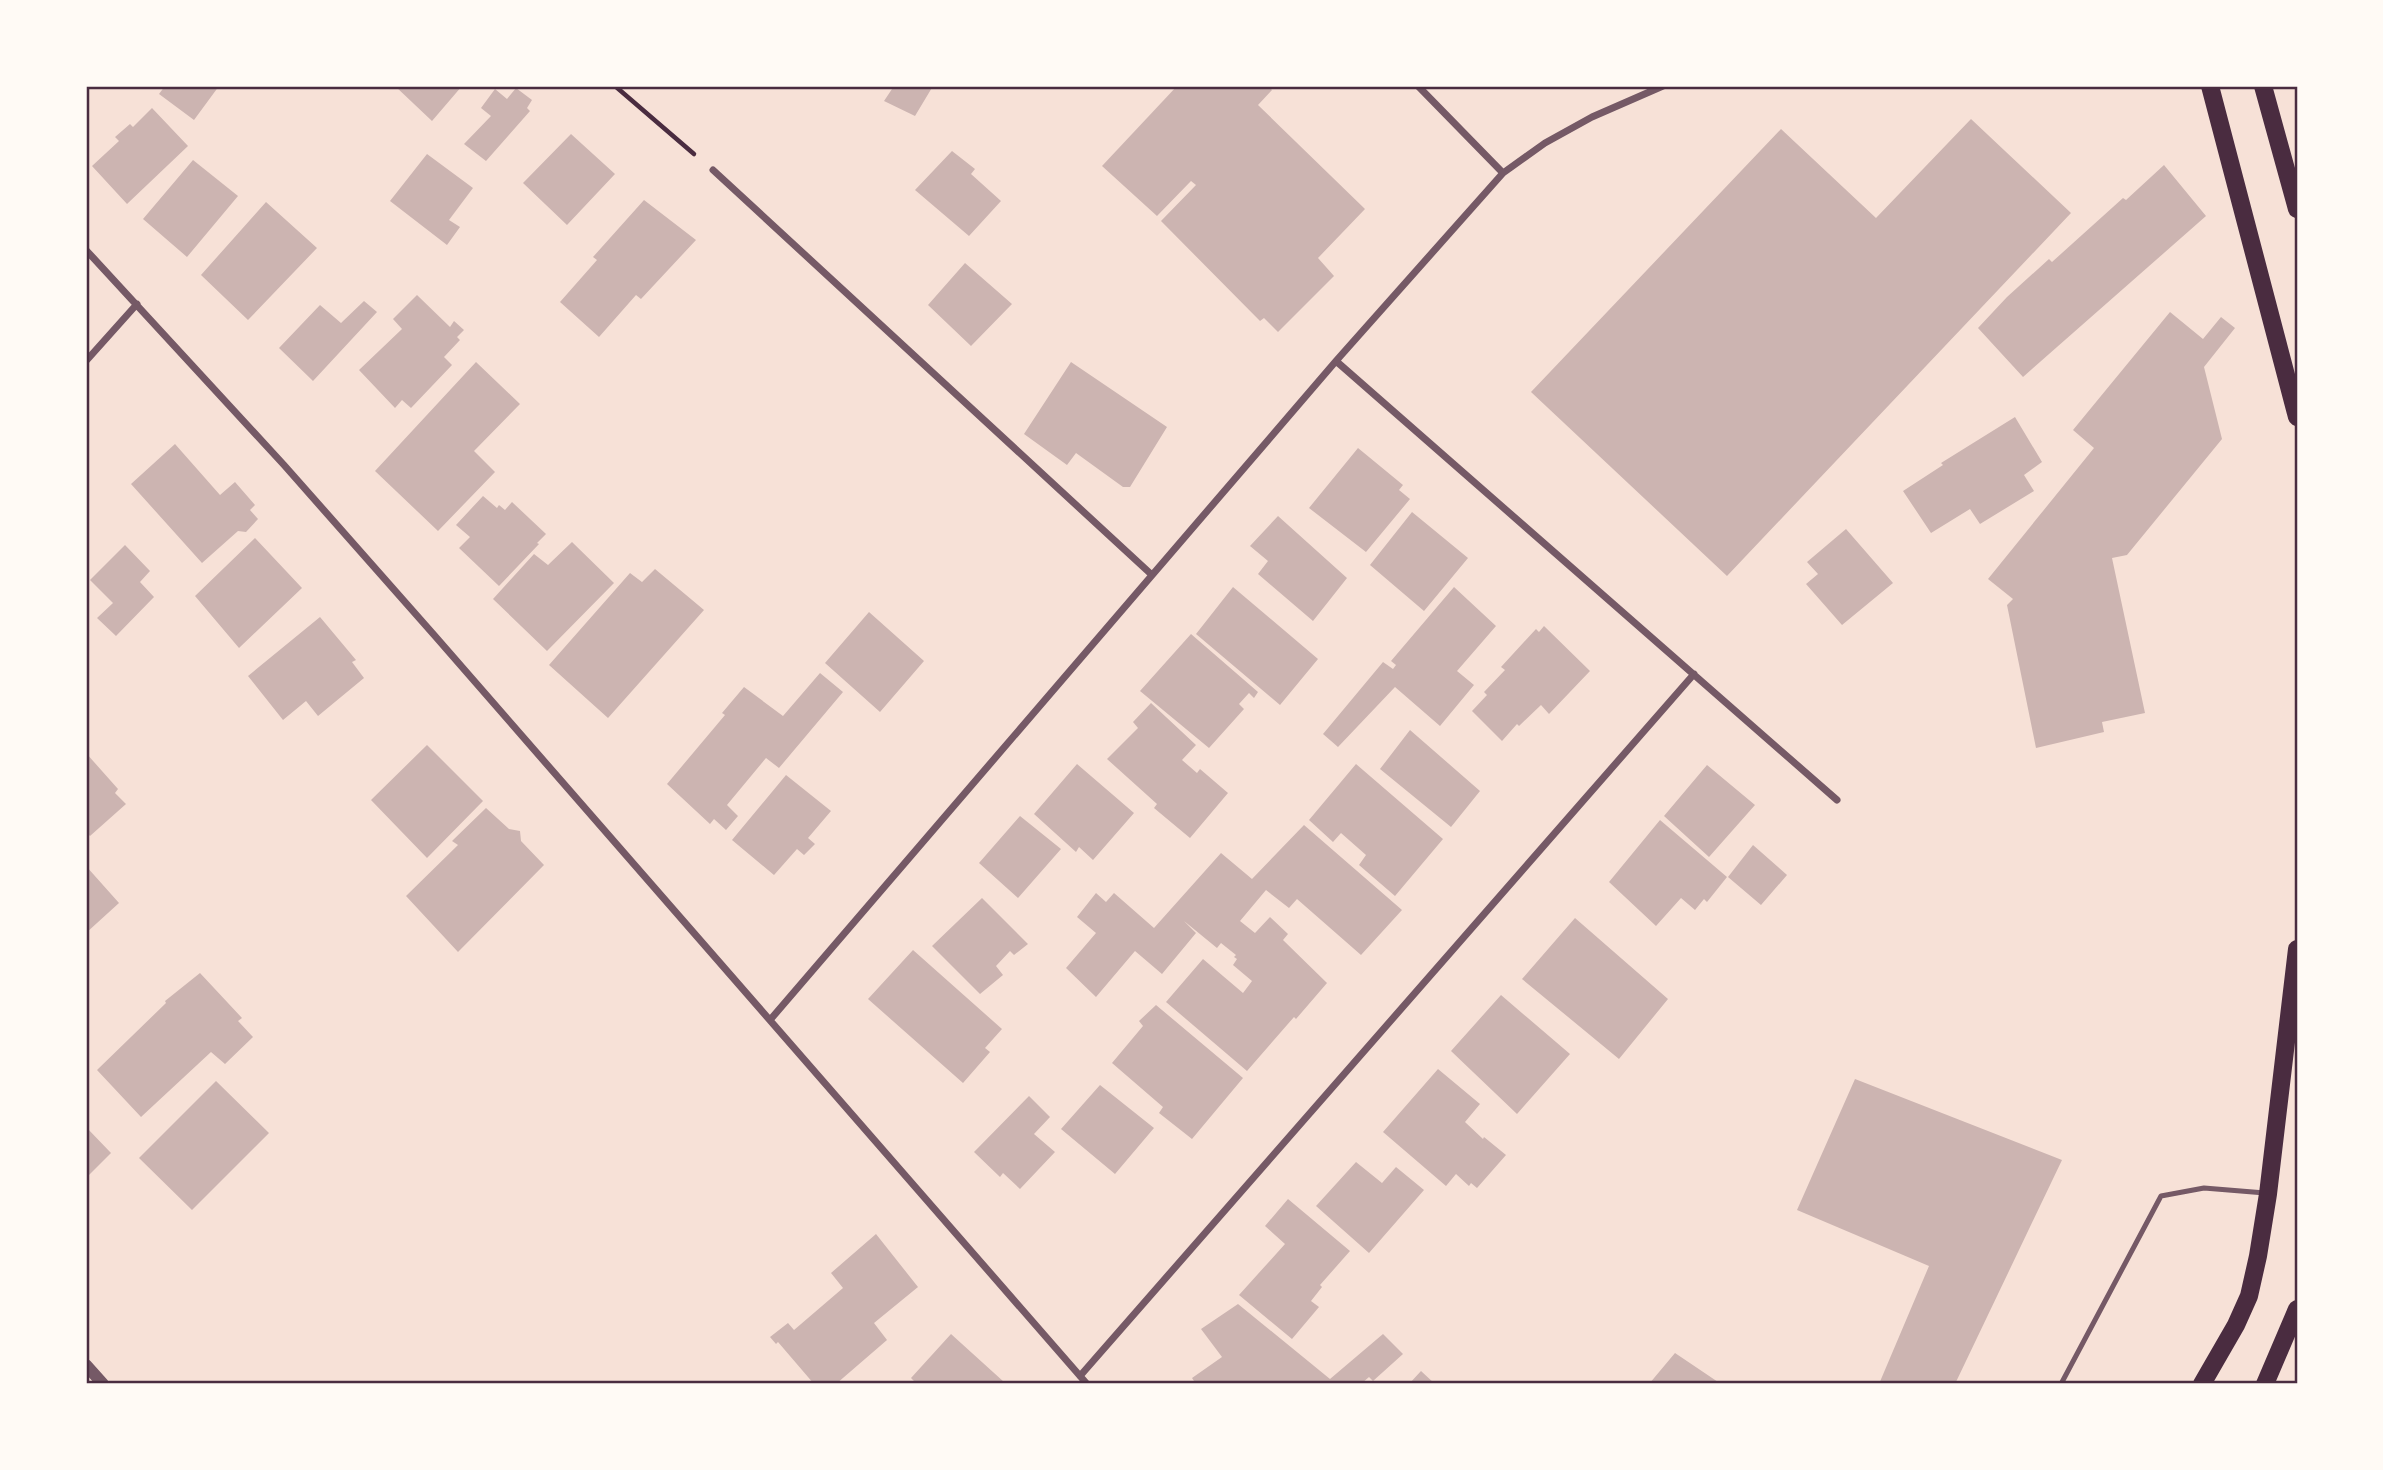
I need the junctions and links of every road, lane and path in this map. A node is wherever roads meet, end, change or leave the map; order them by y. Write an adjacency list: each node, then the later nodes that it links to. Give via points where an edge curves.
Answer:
1 (615, 86): 6 (path)
2 (1418, 86): 7 (street)
3 (1663, 86): 7 (street, via 1545,143)
4 (2210, 86): 13 (main road)
5 (2263, 86): 8 (main road)
6 (713, 170): 14 (street)
7 (1503, 173): 12 (street)
8 (2297, 209)
9 (86, 250): 10 (street)
10 (137, 304): 11 (street); 18 (street, via 409,606)
11 (86, 361)
12 (1336, 361): 14 (street); 15 (street)
13 (2297, 417)
14 (1152, 575): 18 (street)
15 (1694, 674): 16 (street); 22 (street)
16 (1837, 800)
17 (2297, 949): 19 (main road)
18 (770, 1020): 22 (street)
19 (2268, 1194): 25 (lane, via 2204,1188 2161,1196); 26 (main road, via 2249,1296)
20 (2297, 1309): 27 (main road)
21 (86, 1365): 23 (street)
22 (1080, 1376): 24 (street)
23 (103, 1384)
24 (1087, 1384)
25 (2061, 1384)
26 (2202, 1384)
27 (2265, 1384)

